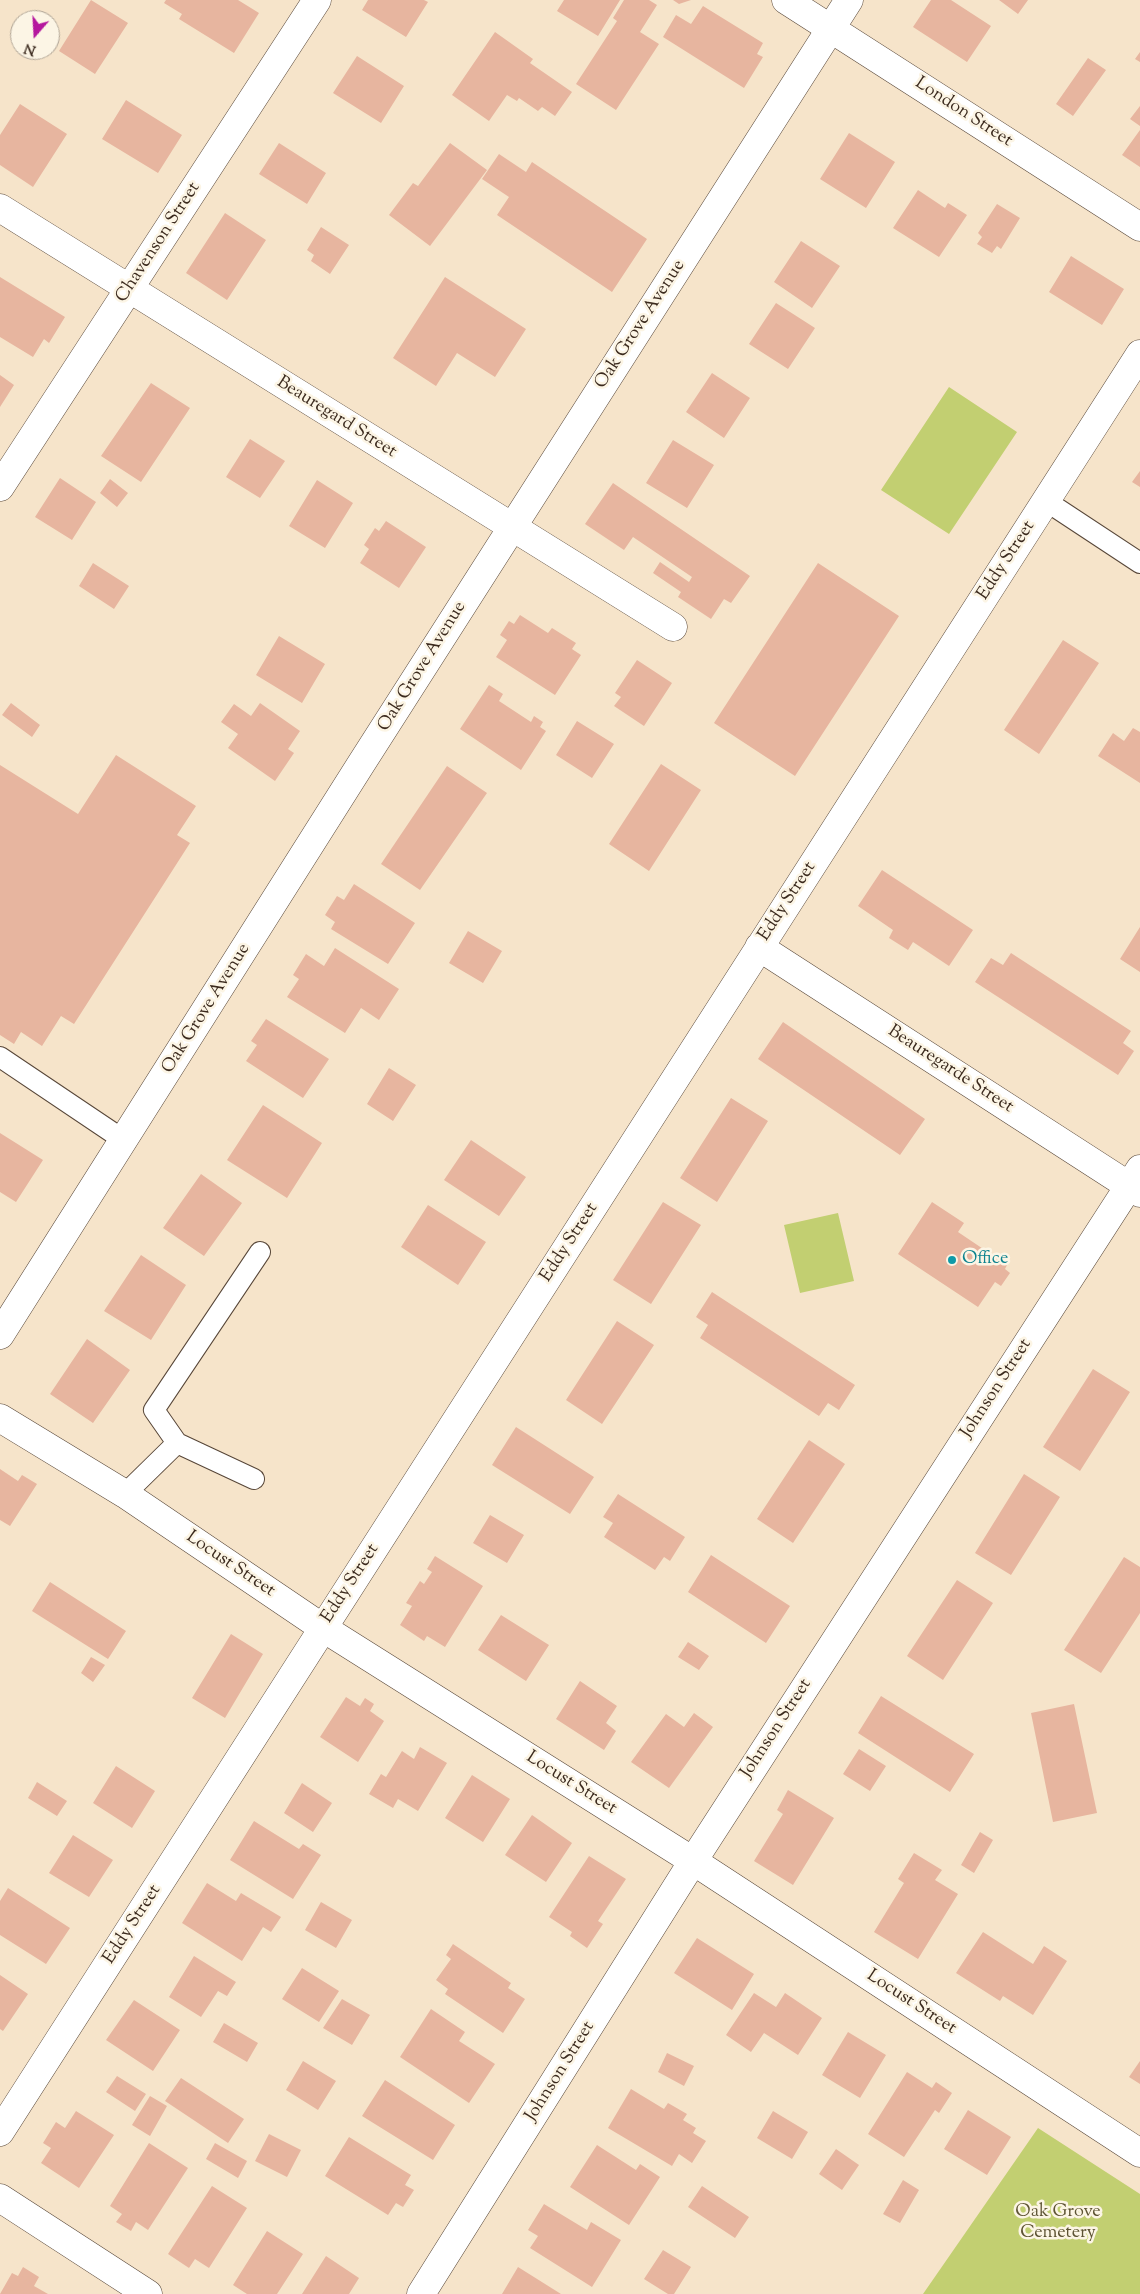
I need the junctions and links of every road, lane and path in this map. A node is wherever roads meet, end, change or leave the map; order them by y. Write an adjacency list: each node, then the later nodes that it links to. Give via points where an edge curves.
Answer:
1 (317, 0): 7 (street, Chavenson Street)
2 (786, 0): 4 (street, London Street)
3 (849, 0): 4 (street, Oak Grove Avenue)
4 (831, 27): 6 (street, London Street); 11 (street, Oak Grove Avenue)
5 (0, 208): 7 (street, Beauregard Street)
6 (1140, 228)
7 (129, 289): 9 (street, Chavenson Street); 11 (street, Beauregard Street)
8 (1140, 354): 10 (street, Eddy Street)
9 (0, 486)
10 (1046, 501): 12 (lane); 14 (street, Eddy Street)
11 (512, 527): 13 (street, Beauregard Street); 16 (street, Oak Grove Avenue)
12 (1140, 563)
13 (673, 627)
14 (759, 947): 17 (street, Beauregarde Street); 24 (street, Eddy Street)
15 (0, 1057): 16 (lane)
16 (125, 1141): 19 (street, Oak Grove Avenue)
17 (1136, 1182): 25 (street, Johnson Street)
18 (260, 1252): 21 (lane, via 154,1410)
19 (0, 1336)
20 (0, 1418): 23 (street, Locust Street)
21 (177, 1443): 22 (lane); 23 (lane)
22 (254, 1479)
23 (125, 1494): 24 (street, Locust Street)
24 (323, 1628): 25 (street, Locust Street); 26 (street, Eddy Street)
25 (693, 1862): 27 (street, Locust Street); 30 (street, Johnson Street)
26 (0, 2132)
27 (1140, 2153)
28 (0, 2198): 29 (street)
29 (148, 2294)
30 (421, 2294)

